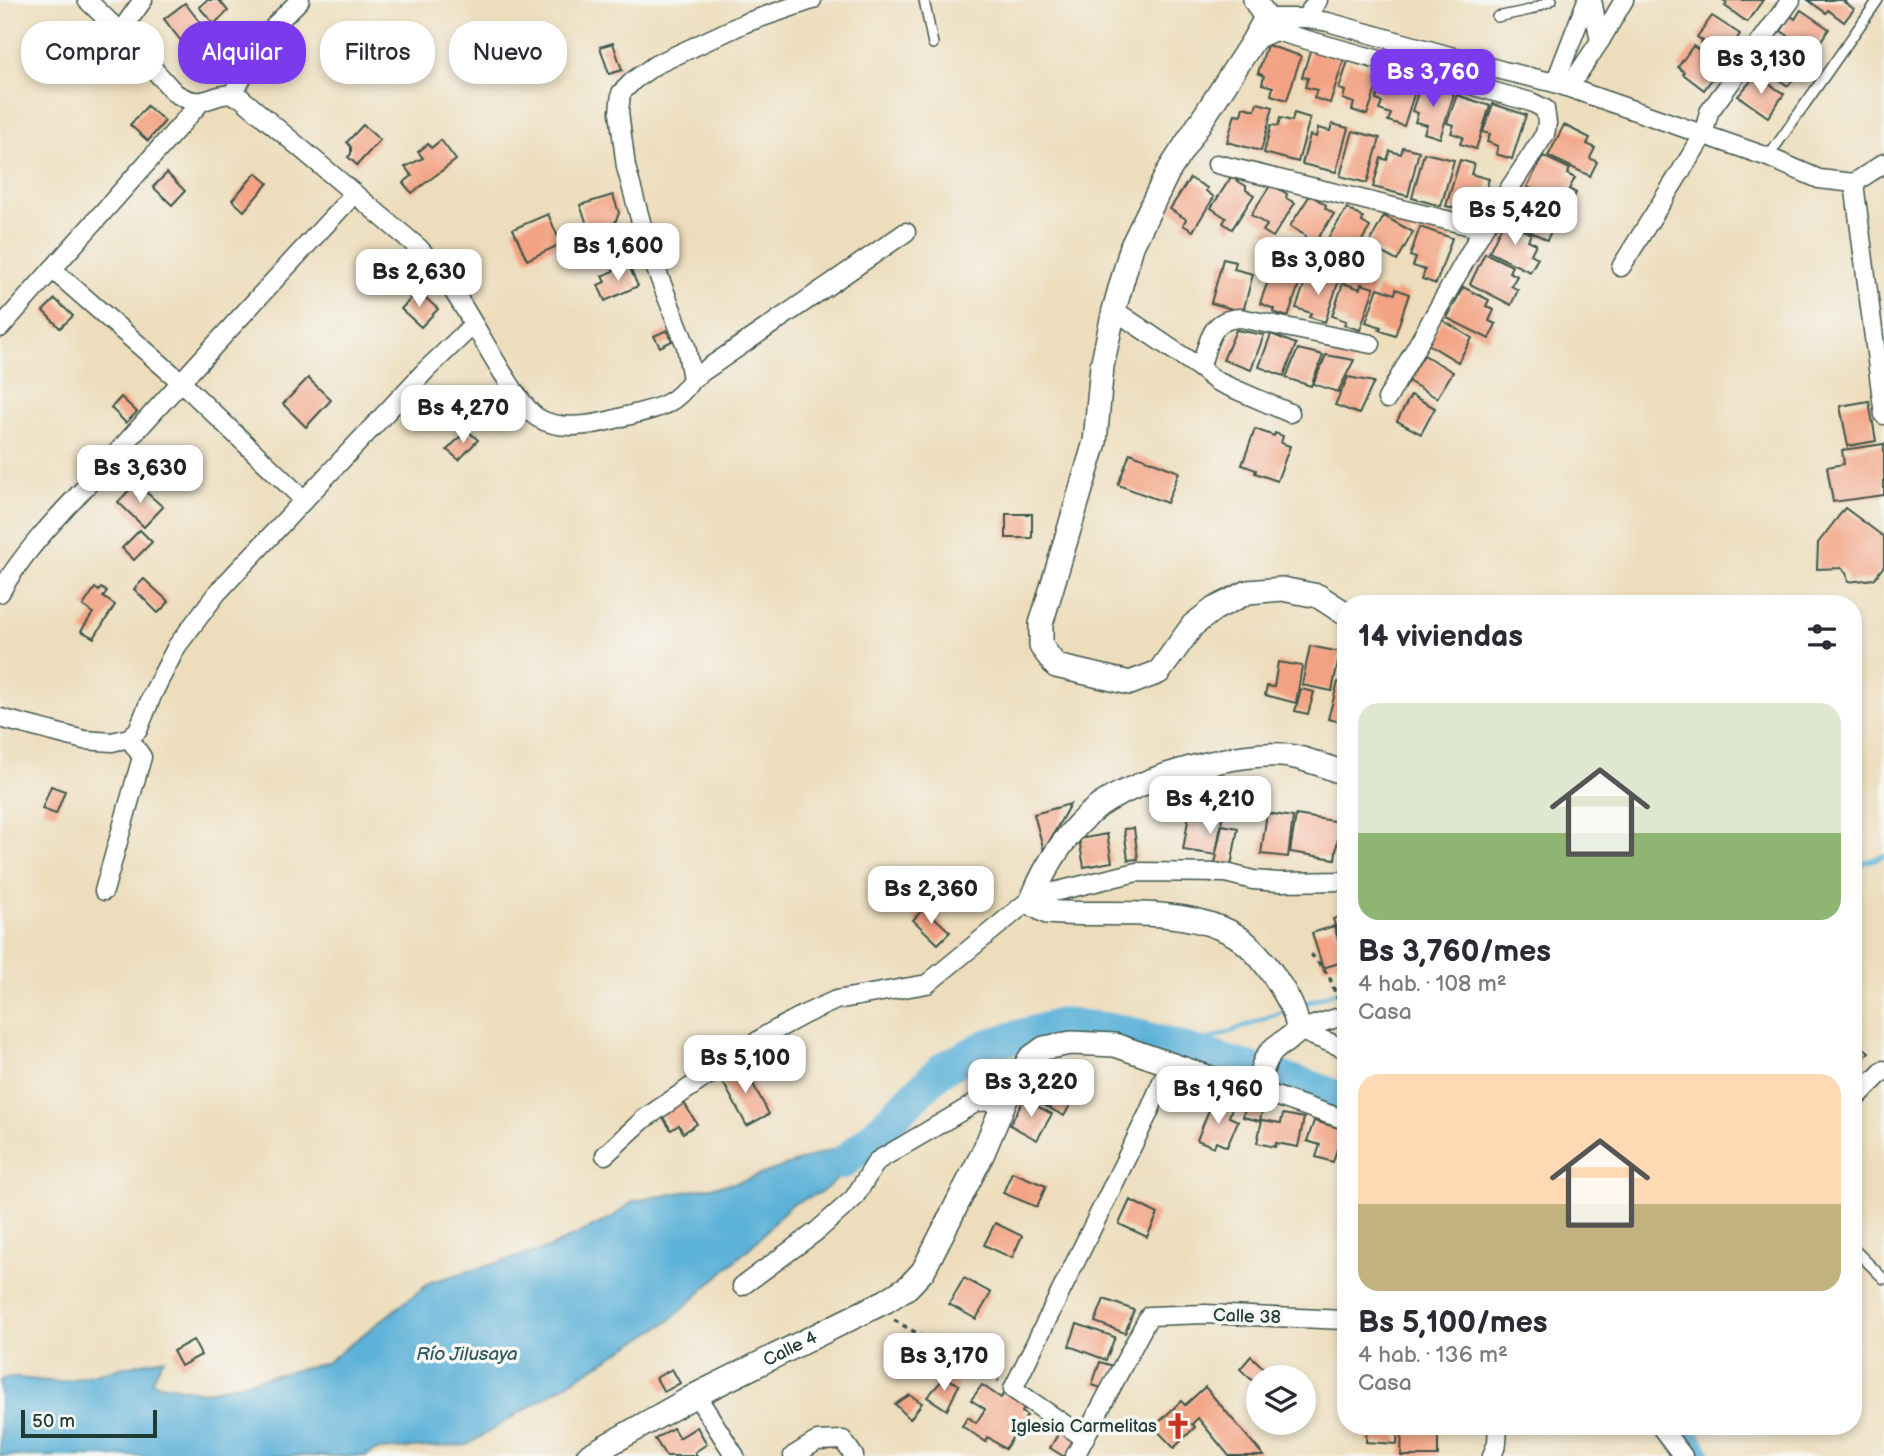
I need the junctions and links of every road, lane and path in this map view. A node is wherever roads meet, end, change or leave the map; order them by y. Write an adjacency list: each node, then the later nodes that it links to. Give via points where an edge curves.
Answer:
1 (87, 0): 15 (street)
2 (143, 0): 16 (street)
3 (300, 0): 22 (street, via 276,24)
4 (812, 0): 39 (street, via 745,23 655,65 621,93 626,167 649,251 686,346)
5 (923, 0): 19 (lane)
6 (1318, 0): 14 (street)
7 (1552, 0): 13 (lane)
8 (1590, 0): 18 (street); 21 (street)
9 (1624, 0): 18 (street)
10 (1791, 0): 24 (street, via 1709,112)
11 (1878, 0): 25 (lane)
12 (1261, 9): 14 (street); 17 (street)
13 (1497, 17)
14 (1305, 18): 21 (street)
15 (109, 21)
16 (128, 21)
17 (1253, 41): 30 (street, via 1275,31 1545,109 1545,134); 34 (street, via 1168,172 1132,246)
18 (1601, 41): 21 (street)
19 (933, 44)
20 (164, 81): 23 (street, via 186,100)
21 (1562, 85): 24 (street)
22 (232, 94): 23 (street); 29 (street)
23 (200, 103): 33 (street)
24 (1703, 136): 25 (street); 32 (street)
25 (1768, 157): 28 (street, via 1819,179)
26 (1884, 163): 28 (street)
27 (1217, 164): 30 (street)
28 (1854, 183): 43 (street)
29 (355, 194): 35 (street, via 436,265); 40 (street)
30 (1483, 229): 41 (street)
31 (906, 232): 39 (street)
32 (1621, 267)
33 (52, 269): 36 (street); 40 (street)
34 (1114, 310): 38 (street); 46 (street, via 1102,366 1095,442 1041,624 1041,646 1056,666 1130,683 1159,672 1193,625 1248,592 1282,589 1318,596)
35 (473, 325): 39 (street, via 516,393 537,417 561,426 610,421 663,407 684,393); 44 (street)
36 (0, 328)
37 (1371, 344): 38 (street, via 1240,318 1225,319 1214,328)
38 (1200, 368): 42 (street, via 1216,381)
39 (692, 379)
40 (180, 381): 44 (street); 45 (street, via 33,547)
41 (1387, 399)
42 (1290, 413)
43 (1884, 415)
44 (304, 500): 48 (street, via 217,593 177,646 138,730)
45 (0, 593)
46 (1337, 608)
47 (0, 718): 48 (street, via 84,740)
48 (129, 738): 51 (street, via 142,757)
49 (1337, 771): 52 (street, via 1288,756 1256,754 1128,789 1098,806 1077,826)
50 (1337, 881): 52 (street, via 1279,883 1226,873 1137,872)
51 (104, 891)
52 (1032, 897): 55 (street, via 1046,912 1190,919 1225,929 1250,946 1270,969); 64 (street, via 927,984 836,1000 805,1014 644,1119)
53 (1311, 954): 54 (path)
54 (1337, 997)
55 (1294, 1014): 56 (street); 57 (street); 60 (street, via 1295,1034 1271,1051)
56 (1337, 1015)
57 (1337, 1043)
58 (1170, 1063): 60 (street, Calle 4, via 1222,1082); 62 (street, Calle 4, via 1115,1045 1071,1043 1044,1048 1030,1058); 70 (street)
59 (1884, 1070): 61 (street)
60 (1256, 1073): 63 (street)
61 (1862, 1092)
62 (1005, 1101): 67 (street, via 978,1102 877,1161 854,1198); 68 (street, Calle 4, via 923,1271 908,1287)
63 (1337, 1115)
64 (605, 1155)
65 (1862, 1257): 66 (lane)
66 (1884, 1279)
67 (742, 1286)
68 (879, 1304): 70 (path); 71 (street, Calle 4)
69 (1337, 1320): 74 (street, Calle 38, via 1149,1316)
70 (1013, 1389): 74 (street)
71 (696, 1395): 75 (street, Calle 4); 76 (street)
72 (1497, 1435): 80 (street)
73 (1667, 1435): 81 (street)
74 (1083, 1437): 79 (street)
75 (588, 1456)
76 (734, 1456)
77 (793, 1456): 78 (street, via 817,1441 843,1440)
78 (854, 1456)
79 (1075, 1456)
80 (1492, 1456)
81 (1683, 1456)

